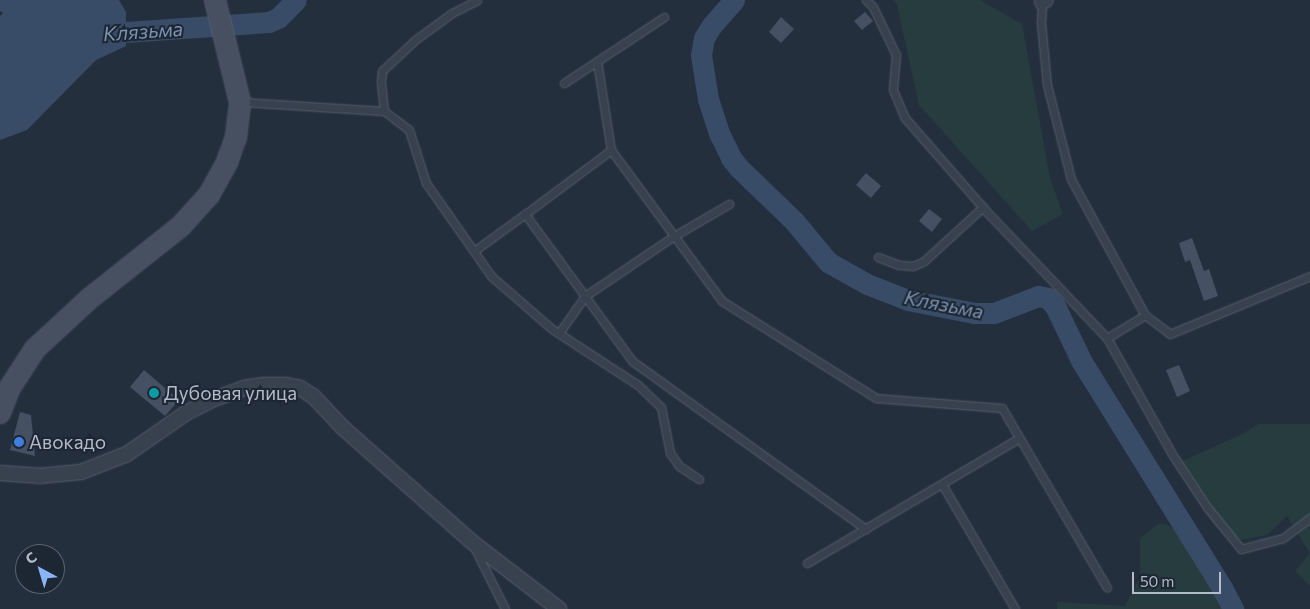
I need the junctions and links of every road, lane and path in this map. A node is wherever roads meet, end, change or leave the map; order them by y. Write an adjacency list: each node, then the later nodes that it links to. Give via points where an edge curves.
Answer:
1 (215, 0): 8 (street)
2 (477, 0): 9 (lane, via 452,13 415,40 382,71)
3 (866, 0): 12 (lane, via 873,7 896,55 893,90 905,118)
4 (1044, 1): 19 (lane, via 1041,23 1047,85 1071,179)
5 (664, 17): 6 (lane)
6 (598, 61): 7 (lane); 10 (lane)
7 (564, 83)
8 (240, 102): 9 (lane); 22 (street, via 236,137 209,195 180,227 89,299 35,349 9,389)
9 (384, 111): 15 (lane, via 409,130 426,183)
10 (611, 150): 13 (lane); 14 (lane)
11 (729, 204): 14 (lane)
12 (983, 207): 16 (lane, via 924,261 913,266 899,266); 21 (lane)
13 (525, 214): 15 (lane); 18 (lane)
14 (674, 236): 18 (lane); 23 (lane, via 722,301 876,398 1002,408)
15 (474, 251): 20 (lane, via 491,276)
16 (878, 257)
17 (1310, 276): 19 (lane, via 1170,334)
18 (585, 296): 20 (lane); 28 (lane, via 632,361)
19 (1145, 315): 21 (lane)
20 (559, 333): 25 (lane, via 638,385 662,407 670,454 679,466)
21 (1108, 338): 27 (lane, via 1172,454 1207,507 1241,548 1283,538)
22 (0, 413)
23 (1019, 438): 26 (lane); 31 (lane)
24 (0, 472): 29 (street, via 39,476 81,472 127,454 186,412 214,399 244,388 286,385 300,388 313,396 343,428)
25 (699, 479)
26 (942, 484): 28 (lane); 34 (lane)
27 (1310, 518)
28 (866, 529): 30 (lane)
29 (472, 542): 32 (lane); 33 (street)
30 (807, 563)
31 (1107, 588)
32 (505, 609)
33 (559, 609)
34 (1015, 609)

